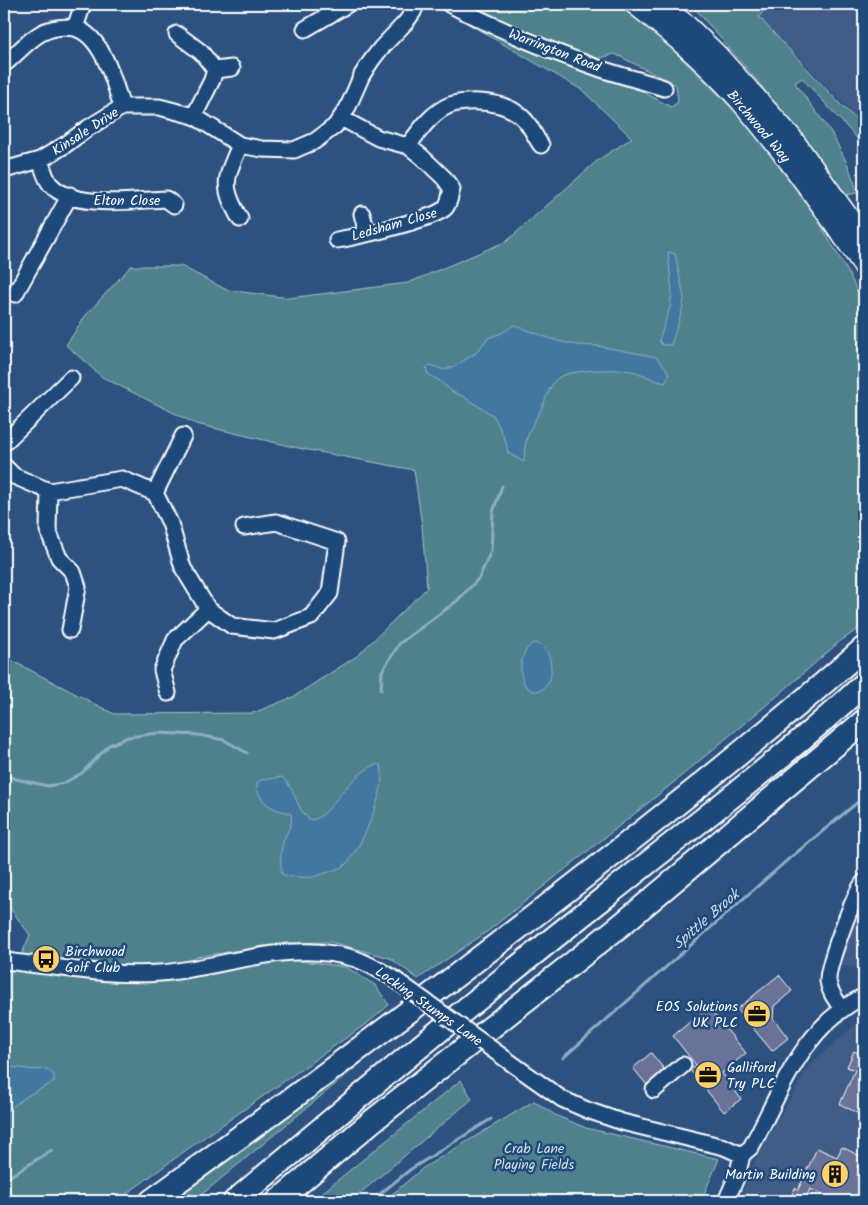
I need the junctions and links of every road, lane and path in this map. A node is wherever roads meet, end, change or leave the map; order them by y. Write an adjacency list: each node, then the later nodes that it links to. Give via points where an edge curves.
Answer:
1 (83, 4): 7 (street)
2 (348, 4): 8 (street)
3 (416, 4): 18 (street, Kinsale Drive, via 406,22 371,61)
4 (449, 4): 15 (street, Warrington Road, via 557,52)
5 (634, 4): 9 (main road, Birchwood Way)
6 (660, 4): 9 (main road, Birchwood Way)
7 (74, 28): 12 (street, via 55,27 43,31 32,37); 16 (street, via 87,33 96,46 112,73)
8 (305, 29)
9 (680, 30): 11 (main road, Birchwood Way)
10 (177, 34): 14 (street, via 201,52)
11 (712, 61): 29 (main road, Birchwood Way, via 791,136); 31 (main road, Birchwood Way)
12 (7, 62)
13 (232, 68): 14 (street)
14 (215, 70): 17 (street)
15 (664, 88)
16 (122, 107): 17 (street, Kinsale Drive, via 159,106); 22 (street, Kinsale Drive)
17 (194, 116): 19 (street, Kinsale Drive)
18 (341, 118): 19 (street, Kinsale Drive, via 325,134 294,150); 21 (street, Ledsham Close, via 378,138)
19 (240, 145): 27 (street, via 227,176 228,196)
20 (541, 145): 21 (street, via 526,121 510,108 470,103 450,105 440,111 421,128)
21 (408, 146): 28 (street, Ledsham Close, via 459,190 435,214)
22 (40, 160): 23 (street, Kinsale Drive); 24 (street, Elton Close, via 50,184)
23 (4, 170)
24 (70, 196): 25 (street, Elton Close, via 94,202 166,199); 32 (street)
25 (174, 205)
26 (362, 214): 28 (street)
27 (242, 222)
28 (367, 233): 30 (street, Ledsham Close)
29 (864, 238)
30 (337, 240)
31 (864, 266)
32 (15, 294)
33 (71, 378): 35 (street)
34 (183, 436): 38 (street)
35 (4, 442)
36 (4, 466): 37 (street, via 14,476)
37 (49, 491): 38 (street, via 122,479); 41 (street, via 48,530 59,558 73,572 78,586)
38 (156, 493): 40 (street, via 170,522 183,568)
39 (244, 527): 40 (street, via 276,522 337,542 330,593 311,618 274,631 232,626)
40 (208, 609): 44 (street, via 175,640 162,670)
41 (70, 630)
42 (864, 648): 55 (highway, via 676,806 396,1022)
43 (864, 684): 52 (highway, via 751,782 604,897)
44 (168, 693)
45 (864, 721): 53 (highway, via 621,926)
46 (864, 882): 49 (street, via 836,946 828,975 830,990)
47 (4, 961): 54 (street, Locking Stumps Lane, bridge, via 120,973 159,973 287,952 320,952 357,960 393,978 562,1099 622,1122 724,1147)
48 (864, 996): 49 (street)
49 (842, 1009): 54 (street, via 806,1046)
50 (683, 1065): 51 (street)
51 (654, 1090)
52 (361, 1096): 56 (highway); 57 (highway)
53 (371, 1122): 58 (highway); 59 (highway)
54 (742, 1155): 60 (street, via 738,1176)
55 (150, 1201)
56 (225, 1201)
57 (235, 1201)
58 (278, 1201)
59 (285, 1201)
60 (726, 1201)

